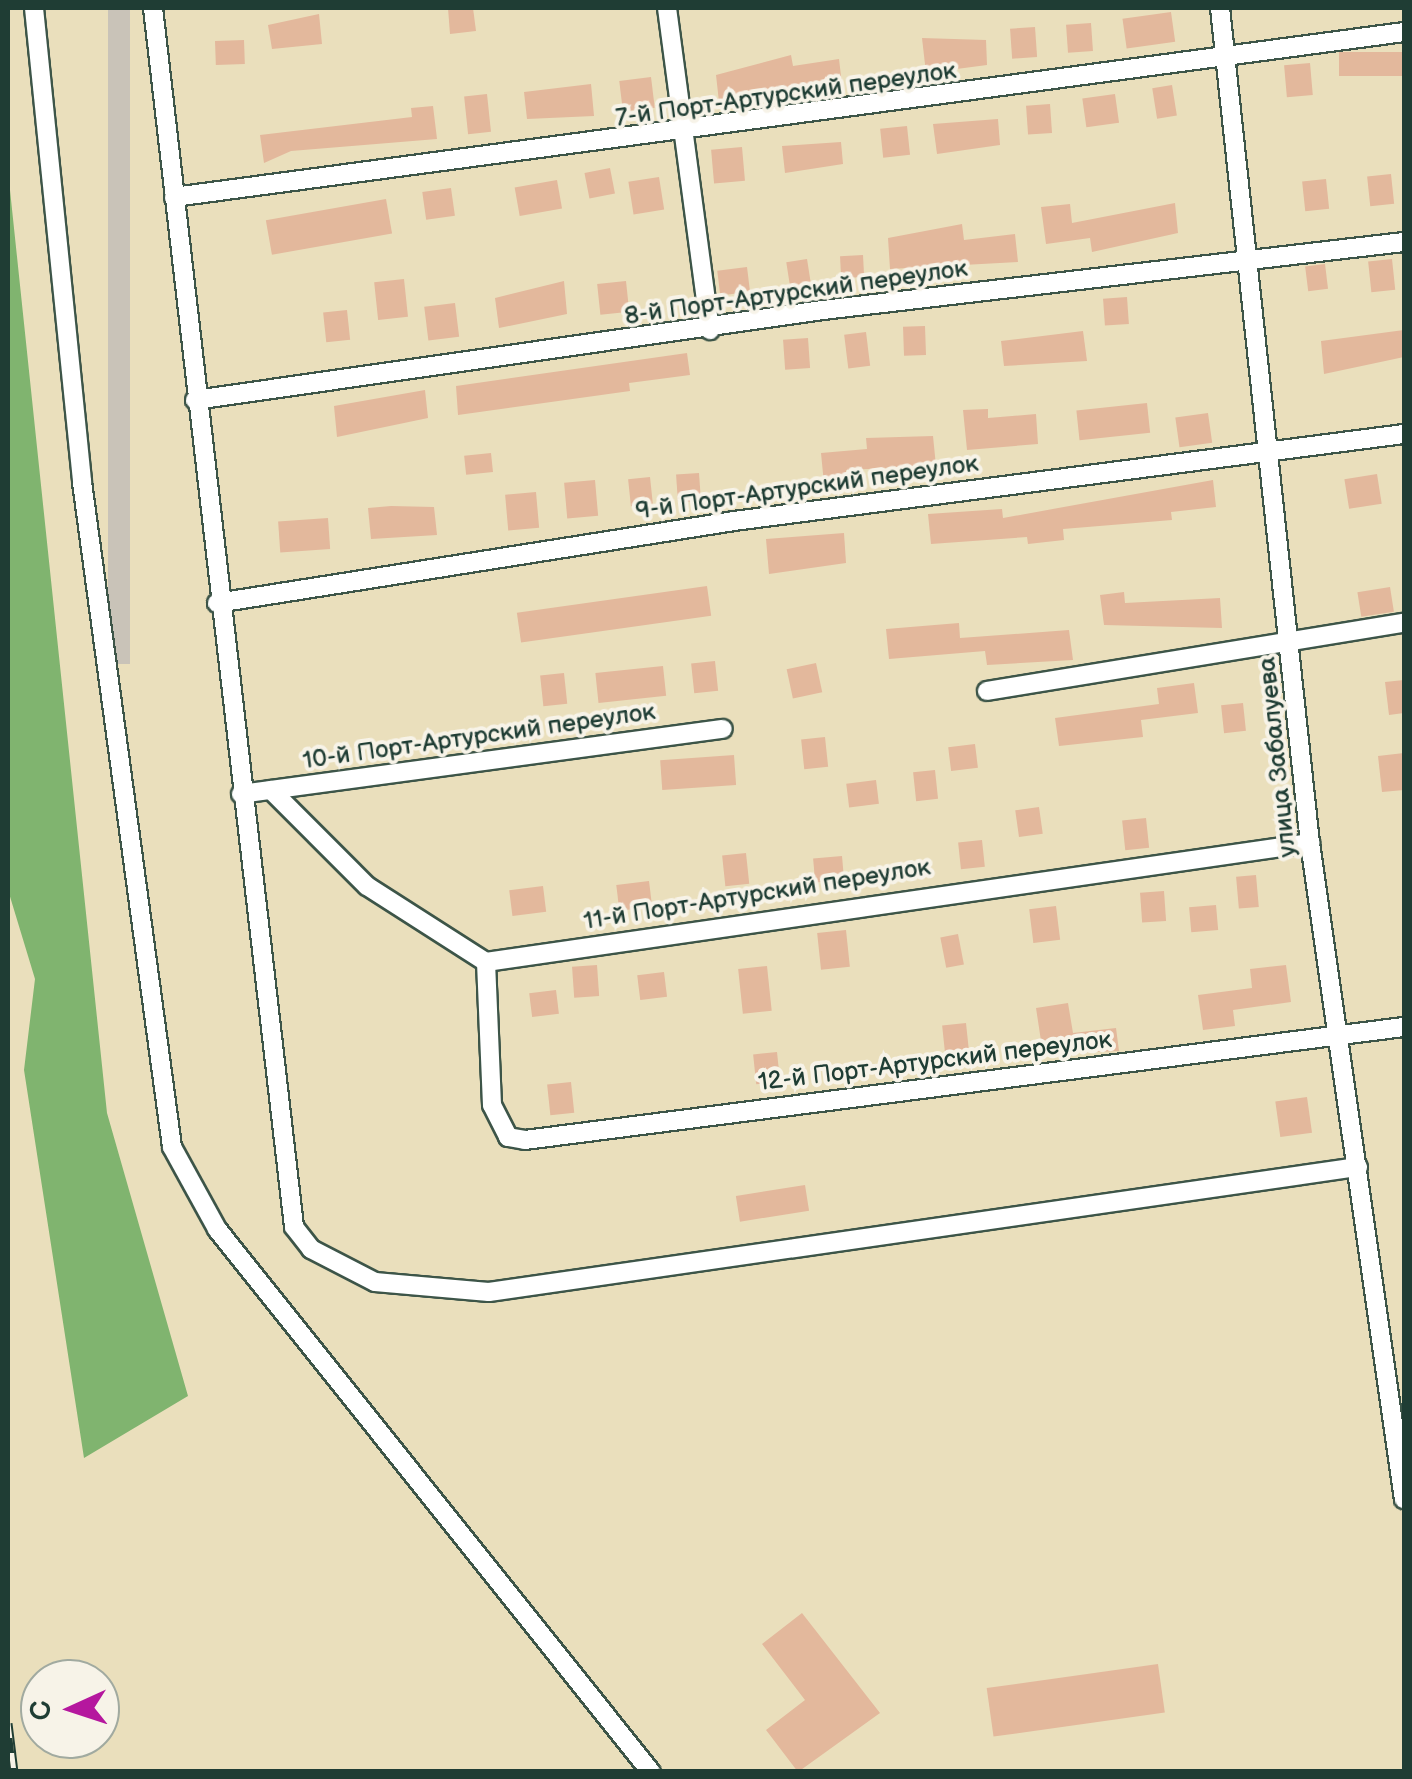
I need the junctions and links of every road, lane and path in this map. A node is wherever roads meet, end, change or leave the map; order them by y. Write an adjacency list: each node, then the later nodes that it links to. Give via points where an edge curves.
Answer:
1 (34, 8): 28 (street, via 82,482 172,1147 251,1273)
2 (153, 8): 8 (street)
3 (667, 8): 7 (street)
4 (1220, 8): 6 (street, улица Забалуева)
5 (1404, 32): 6 (street, 7-й Порт-Артурский переулок)
6 (1227, 61): 7 (street, 7-й Порт-Артурский переулок); 10 (street, улица Забалуева)
7 (685, 134): 8 (street, 7-й Порт-Артурский переулок); 11 (street)
8 (174, 197): 12 (street)
9 (1404, 242): 10 (street, 8-й Порт-Артурский переулок)
10 (1250, 266): 11 (street, 8-й Порт-Артурский переулок); 14 (street, улица Забалуева)
11 (710, 330): 12 (street, 8-й Порт-Артурский переулок)
12 (195, 400): 15 (street)
13 (1404, 434): 14 (street, 9-й Порт-Артурский переулок)
14 (1270, 454): 15 (street, 9-й Порт-Артурский переулок, via 734,521); 17 (street, улица Забалуева)
15 (217, 603): 21 (street)
16 (1404, 623): 17 (street)
17 (1291, 638): 18 (street); 22 (street, улица Забалуева)
18 (987, 691)
19 (723, 729): 20 (street, 10-й Порт-Артурский переулок)
20 (271, 790): 21 (street, 10-й Порт-Артурский переулок); 23 (street, via 367,886)
21 (242, 794): 26 (street, via 294,1227 336,1266 375,1282 488,1292)
22 (1310, 843): 23 (street, 11-й Порт-Артурский переулок); 25 (street, улица Забалуева)
23 (486, 962): 25 (street, 12-й Порт-Артурский переулок, via 492,1105 508,1137 525,1140)
24 (1404, 1027): 25 (street, 12-й Порт-Артурский переулок)
25 (1338, 1035): 26 (street, улица Забалуева)
26 (1358, 1167): 27 (street, улица Забалуева)
27 (1404, 1499)
28 (651, 1772)

